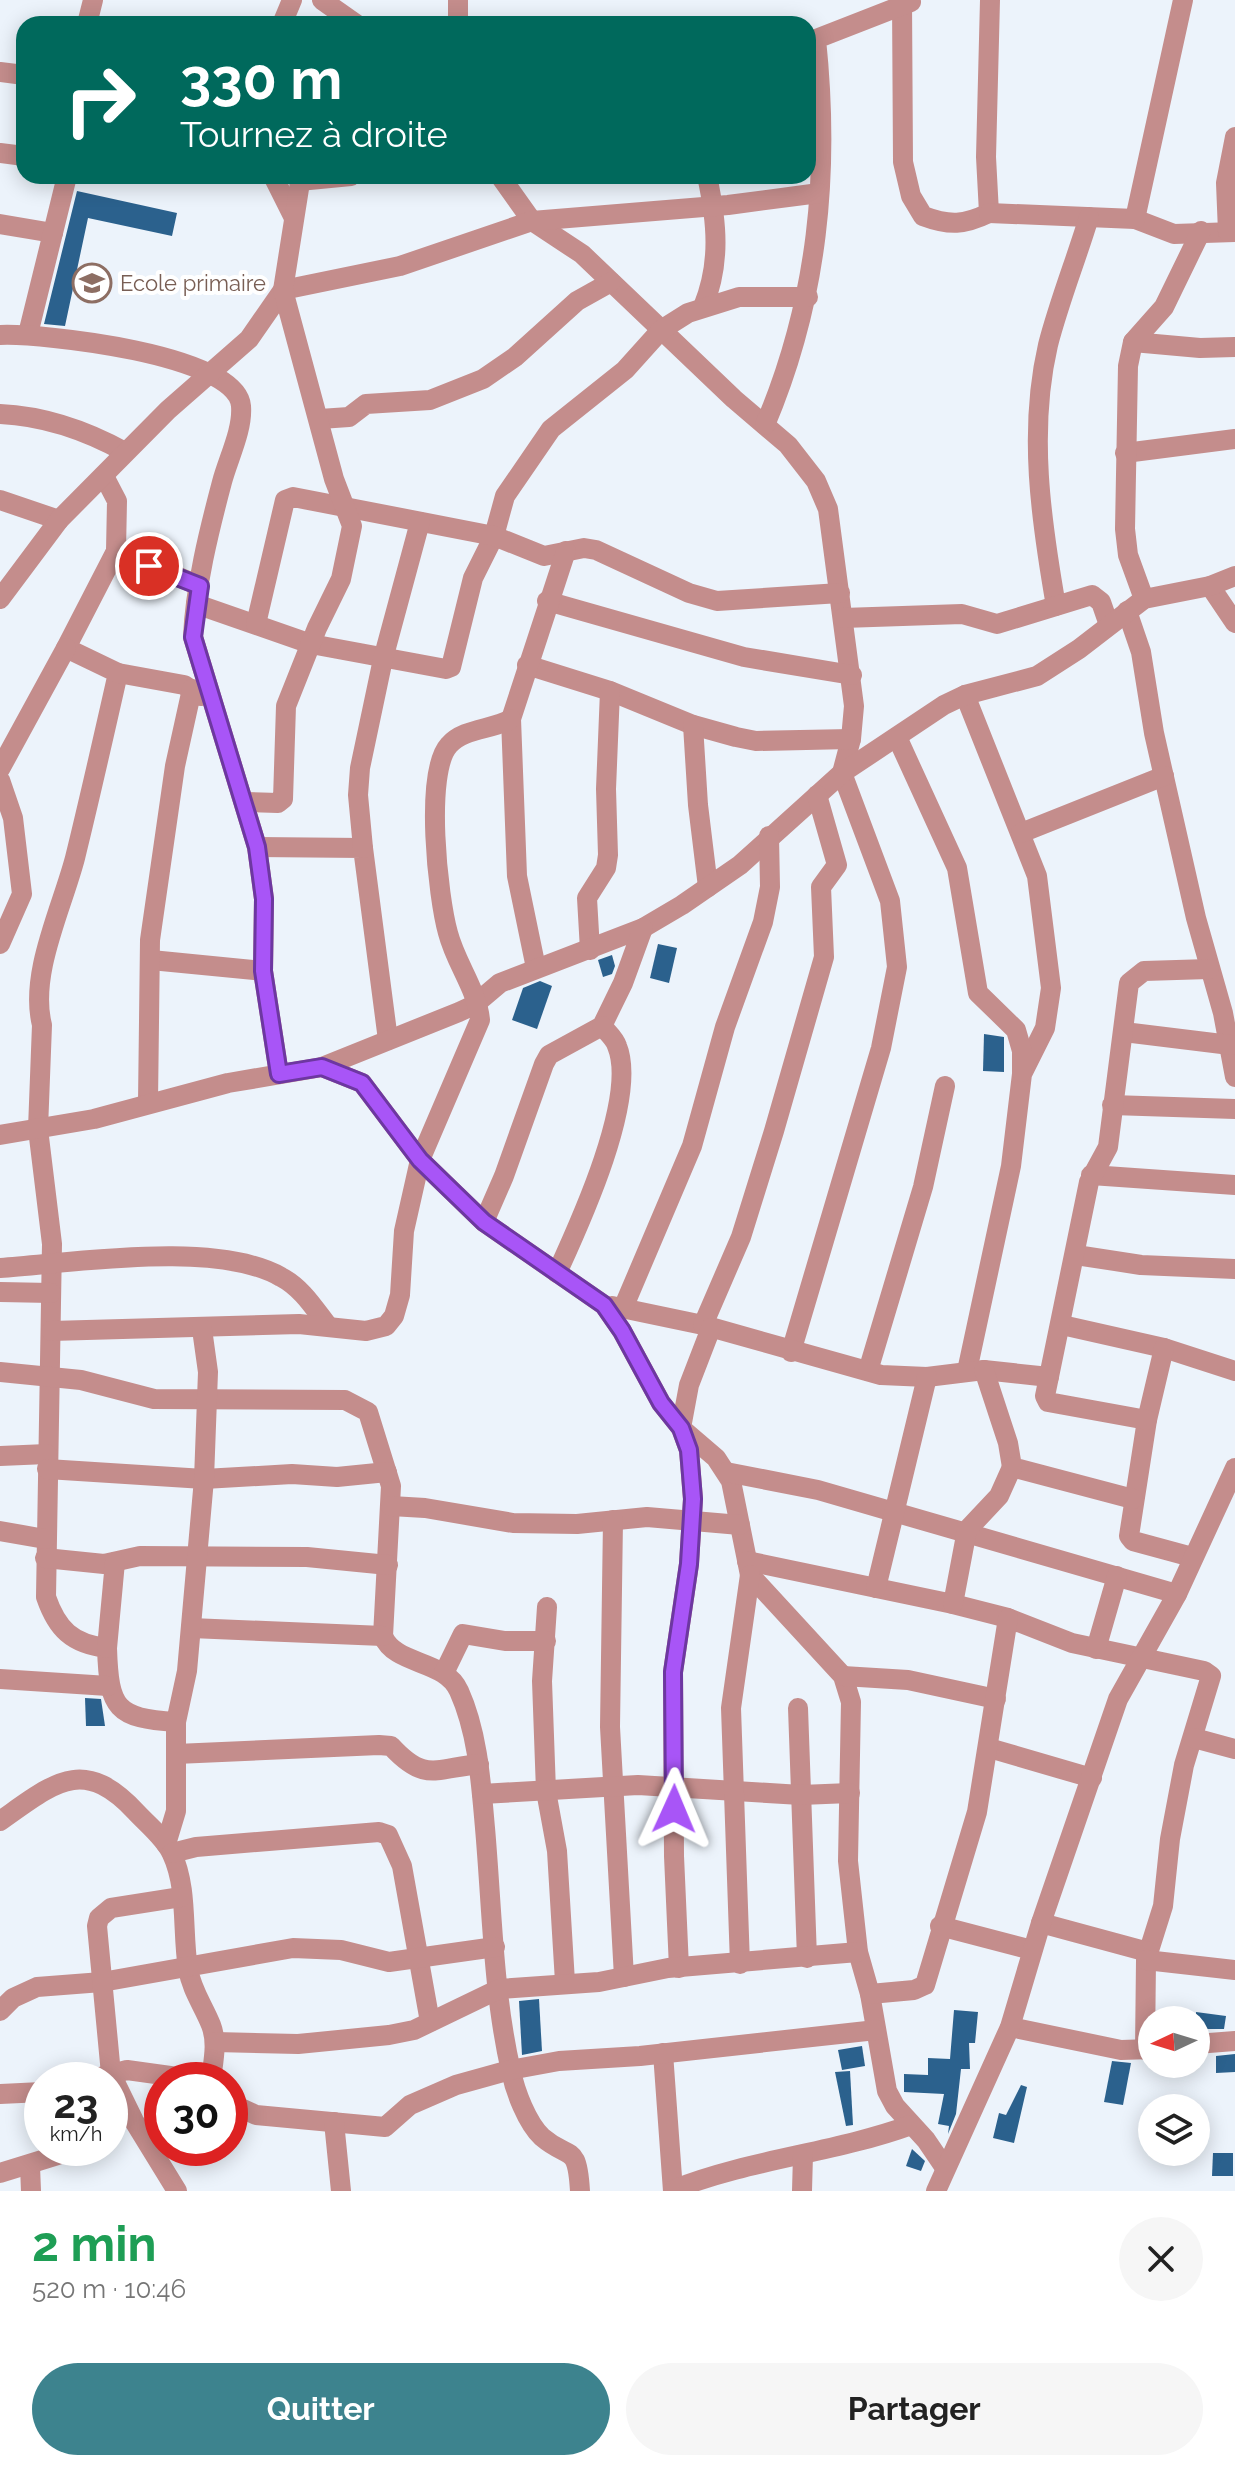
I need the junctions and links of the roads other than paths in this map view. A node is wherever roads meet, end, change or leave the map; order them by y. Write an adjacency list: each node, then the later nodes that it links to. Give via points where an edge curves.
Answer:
1 (322, 0): 5 (street)
2 (990, 0): 16 (street)
3 (1183, 0): 19 (street)
4 (906, 2): 6 (street); 16 (street, via 903,162 911,196 923,216 948,225)
5 (349, 16)
6 (816, 40)
7 (816, 91): 14 (street)
8 (1235, 137): 23 (street, via 1226,183)
9 (65, 184): 24 (street)
10 (277, 184): 17 (street)
11 (299, 184): 17 (street)
12 (506, 184): 20 (street)
13 (709, 184): 15 (street)
14 (819, 193): 15 (street); 27 (street)
15 (713, 206): 20 (street); 28 (street, via 718,249)
16 (989, 213): 18 (street)
17 (293, 216): 26 (street)
18 (1089, 217): 19 (street); 56 (street, via 1048,347 1040,403 1039,493)
19 (1135, 219): 22 (street, via 1174,234)
20 (532, 221): 25 (street, via 582,254); 26 (street, via 400,266)
21 (0, 224): 24 (street)
22 (1201, 231): 23 (street); 32 (street, via 1160,315)
23 (1232, 232)
24 (53, 233): 30 (street)
25 (611, 282): 29 (street); 36 (street, via 577,301 483,379 430,400 366,404 349,417)
26 (283, 290): 34 (street, via 249,339); 36 (street)
27 (808, 297): 28 (street, via 739,297); 37 (street)
28 (703, 307): 29 (street)
29 (661, 330): 37 (street); 46 (street, via 625,370 551,429 505,496)
30 (28, 334): 31 (street); 34 (street, via 165,354)
31 (0, 335)
32 (1133, 342): 33 (street); 40 (street)
33 (1235, 347)
34 (210, 376): 39 (street); 52 (street, via 237,393 241,406)
35 (0, 414): 39 (street, via 94,435)
36 (320, 419): 43 (street)
37 (765, 425): 51 (street, via 816,481 828,509)
38 (1235, 439): 40 (street)
39 (125, 452): 41 (street)
40 (1125, 453): 55 (street, via 1125,529)
41 (104, 476): 44 (street); 47 (street, via 117,501)
42 (0, 500): 44 (street)
43 (345, 505): 45 (street); 59 (street, via 285,500); 61 (street, via 352,526 341,579)
44 (59, 520): 53 (street)
45 (420, 522): 46 (street); 63 (street)
46 (494, 536): 48 (street, via 544,556); 63 (street, via 473,578 451,667)
47 (116, 551): 52 (street); 62 (street)
48 (566, 551): 51 (street, via 596,550 717,601); 54 (street)
49 (1235, 576): 50 (street)
50 (1210, 586): 55 (street); 58 (street)
51 (840, 593): 57 (street)
52 (198, 595): 59 (street); 70 (street, via 193,637)
53 (0, 599)
54 (547, 601): 64 (street); 66 (street, via 744,657)
55 (1135, 605): 60 (street); 77 (street)
56 (1056, 606): 57 (street, via 997,624 962,614); 60 (street, via 1097,596)
57 (843, 618): 66 (street)
58 (1235, 623)
59 (256, 624): 61 (street)
60 (1109, 625): 69 (street, via 1037,676)
61 (311, 644): 63 (street); 80 (street, via 286,706 283,799)
62 (66, 648): 65 (street); 75 (street)
63 (383, 659): 84 (street, via 360,768)
64 (527, 665): 68 (street); 71 (street)
65 (118, 673): 67 (street); 106 (street, via 46,959 39,1012)
66 (852, 675): 74 (street)
67 (192, 689): 70 (street); 89 (street, via 175,766)
68 (610, 691): 72 (street); 88 (street, via 608,855 587,898)
69 (965, 695): 73 (street); 81 (street)
70 (212, 705): 80 (street)
71 (511, 719): 90 (street, via 517,876); 93 (street, via 458,739 441,757 435,821 441,902 461,970)
72 (693, 725): 74 (street, via 756,741); 85 (street)
73 (897, 737): 76 (street); 100 (street, via 957,868 978,993 1016,1030)
74 (851, 739): 76 (street)
75 (0, 769)
76 (842, 773): 79 (street); 126 (street, via 890,901 897,967 881,1048)
77 (1164, 776): 81 (street); 91 (street)
78 (0, 780): 87 (street, via 13,818 22,894)
79 (817, 795): 82 (street); 122 (street, via 837,865 821,887 824,957 757,1189)
80 (245, 802): 83 (street)
81 (1021, 833): 100 (street, via 1037,876 1051,988 1045,1028)
82 (769, 836): 85 (street); 119 (street, via 770,887 763,922 725,1027 692,1146)
83 (257, 847): 84 (street); 92 (street, via 264,899)
84 (363, 848): 96 (street)
85 (708, 887): 86 (street)
86 (643, 928): 88 (street); 94 (street)
87 (0, 944)
88 (590, 950): 90 (street)
89 (151, 960): 92 (street); 103 (street)
90 (536, 968): 93 (street, via 500,983)
91 (1209, 969): 95 (street, via 1138,973 1129,983); 97 (street)
92 (263, 971): 99 (street)
93 (478, 1001): 96 (street); 108 (street, via 477,1032)
94 (602, 1026): 111 (street, via 549,1055); 116 (street, via 617,1045 621,1101)
95 (1124, 1032): 97 (street); 104 (street)
96 (388, 1040): 98 (street)
97 (1230, 1045): 101 (street)
98 (322, 1067): 99 (street); 108 (street, via 362,1083)
99 (279, 1074): 103 (street)
100 (1022, 1074): 128 (street)
101 (1235, 1077)
102 (945, 1086): 127 (street, via 923,1187)
103 (148, 1103): 106 (street)
104 (1112, 1105): 105 (street); 109 (street, via 1108,1147)
105 (1235, 1109)
106 (38, 1129): 107 (street); 113 (street, via 51,1221)
107 (0, 1135)
108 (420, 1160): 111 (street); 121 (street, via 404,1231 394,1316 386,1326 366,1331)
109 (1091, 1175): 110 (street); 112 (street)
110 (1235, 1185)
111 (484, 1222): 116 (street)
112 (1076, 1255): 115 (street, via 1141,1265); 120 (street)
113 (51, 1264): 114 (street); 118 (street); 121 (street, via 224,1259 281,1276 306,1296)
114 (0, 1268)
115 (1235, 1269)
116 (557, 1273): 119 (street)
117 (0, 1292): 118 (street)
118 (51, 1293): 124 (street)
119 (614, 1306): 122 (street); 136 (street, via 661,1403)
120 (1062, 1325): 125 (street); 133 (street)
121 (328, 1326): 123 (street)
122 (707, 1326): 126 (street); 136 (street)
123 (202, 1329): 124 (street); 134 (street)
124 (51, 1331): 131 (street)
125 (1164, 1348): 129 (street); 135 (street)
126 (791, 1352): 127 (street)
127 (868, 1371): 132 (street)
128 (976, 1371): 132 (street); 133 (street); 139 (street, via 1008,1443)
129 (1235, 1371)
130 (0, 1372): 131 (street)
131 (52, 1377): 134 (street, via 154,1399); 138 (street)
132 (927, 1377): 146 (street)
133 (1049, 1377): 135 (street, via 1048,1402)
134 (207, 1401): 141 (street, via 356,1403 368,1412); 143 (street)
135 (1147, 1420): 144 (street)
136 (681, 1428): 142 (street); 148 (street, via 689,1450)
137 (0, 1456): 138 (street)
138 (47, 1462): 143 (street); 152 (street)
139 (1012, 1467): 144 (street); 150 (street, via 999,1496)
140 (1235, 1468): 154 (street)
141 (387, 1472): 143 (street); 145 (street)
142 (726, 1472): 146 (street, via 818,1490); 149 (street)
143 (204, 1479): 153 (street)
144 (1133, 1499): 154 (street, via 1133,1541)
145 (391, 1506): 147 (street, via 513,1523); 156 (street)
146 (896, 1513): 150 (street); 159 (street)
147 (613, 1520): 148 (street); 183 (street)
148 (692, 1521): 149 (street); 184 (street, via 673,1672)
149 (740, 1525): 157 (street)
150 (967, 1530): 158 (street); 161 (street)
151 (0, 1531): 152 (street)
152 (45, 1548): 155 (street); 167 (street, via 46,1597 55,1622 90,1645)
153 (198, 1555): 155 (street); 156 (street); 164 (street)
154 (1192, 1557): 160 (street)
155 (115, 1562): 167 (street)
156 (388, 1565): 165 (street)
157 (749, 1568): 159 (street); 171 (street); 185 (street, via 731,1708)
158 (1117, 1576): 160 (street); 168 (street)
159 (876, 1588): 161 (street)
160 (1177, 1594): 169 (street)
161 (953, 1604): 163 (street)
162 (547, 1607): 166 (street)
163 (1008, 1618): 168 (street); 174 (street)
164 (191, 1628): 165 (street); 176 (street)
165 (383, 1636): 170 (street, via 395,1650)
166 (546, 1641): 170 (street, via 463,1634); 186 (street)
167 (107, 1648): 173 (street)
168 (1096, 1649): 169 (street)
169 (1140, 1659): 177 (street, via 1211,1676); 182 (street, via 1118,1699)
170 (444, 1673): 181 (street, via 461,1695)
171 (843, 1676): 174 (street, via 908,1680); 187 (street, via 851,1702)
172 (0, 1679): 173 (street)
173 (108, 1686): 176 (street, via 132,1717)
174 (996, 1699): 178 (street)
175 (798, 1708): 189 (street)
176 (176, 1722): 180 (street)
177 (1194, 1738): 179 (street); 198 (street, via 1170,1839 1163,1906)
178 (989, 1748): 182 (street); 194 (street, via 977,1812)
179 (1235, 1749)
180 (176, 1754): 181 (street, via 379,1745 391,1746 411,1768 422,1771); 191 (street, via 176,1811)
181 (479, 1764): 188 (street)
182 (1092, 1778): 193 (street)
183 (612, 1785): 184 (street); 186 (street); 205 (street)
184 (675, 1786): 185 (street); 203 (street)
185 (735, 1790): 189 (street); 201 (street)
186 (546, 1791): 188 (street); 207 (street, via 557,1851)
187 (850, 1793): 189 (street); 197 (street, via 848,1861)
188 (482, 1794): 195 (street)
189 (801, 1795): 199 (street)
190 (0, 1821): 191 (street, via 62,1783 92,1779 119,1794)
191 (169, 1849): 192 (street); 200 (street, via 388,1835 402,1866)
192 (181, 1897): 202 (street); 206 (street, via 111,1908 99,1918)
193 (1041, 1923): 196 (street); 198 (street)
194 (940, 1926): 196 (street); 209 (street, via 922,1988)
195 (495, 1947): 200 (street); 208 (street)
196 (1032, 1950): 213 (street)
197 (858, 1952): 199 (street); 209 (street)
198 (1147, 1956): 204 (street); 210 (street)
199 (807, 1958): 201 (street)
200 (420, 1959): 202 (street, via 389,1962 341,1950 293,1948); 212 (street)
201 (740, 1964): 203 (street)
202 (188, 1966): 206 (street); 216 (street)
203 (679, 1968): 205 (street)
204 (1235, 1970)
205 (624, 1977): 207 (street)
206 (102, 1982): 211 (street, via 37,1987); 220 (street)
207 (565, 1982): 208 (street)
208 (499, 1989): 212 (street); 222 (street)
209 (870, 1994): 214 (street)
210 (1148, 2006)
211 (0, 2011)
212 (430, 2022): 216 (street, via 389,2035 298,2044)
213 (1010, 2027): 218 (street); 231 (street)
214 (876, 2030): 219 (street); 228 (street, via 887,2091)
215 (1235, 2041): 217 (street)
216 (215, 2042): 221 (street)
217 (1210, 2043)
218 (1138, 2049)
219 (663, 2053): 222 (street); 233 (street)
220 (110, 2062)
221 (213, 2062)
222 (510, 2070): 227 (street, via 410,2105 385,2127); 237 (street, via 535,2128 577,2162)
223 (24, 2093): 224 (street)
224 (0, 2094)
225 (128, 2109): 235 (street)
226 (248, 2111): 227 (street)
227 (334, 2122): 236 (street)
228 (911, 2125): 229 (street); 231 (street)
229 (803, 2155): 233 (street, via 742,2166); 238 (street)
230 (30, 2166): 232 (street); 234 (street)
231 (945, 2168): 239 (street)
232 (0, 2173)
233 (686, 2188)
234 (31, 2191)
235 (177, 2191)
236 (341, 2191)
237 (580, 2191)
238 (802, 2191)
239 (936, 2191)

